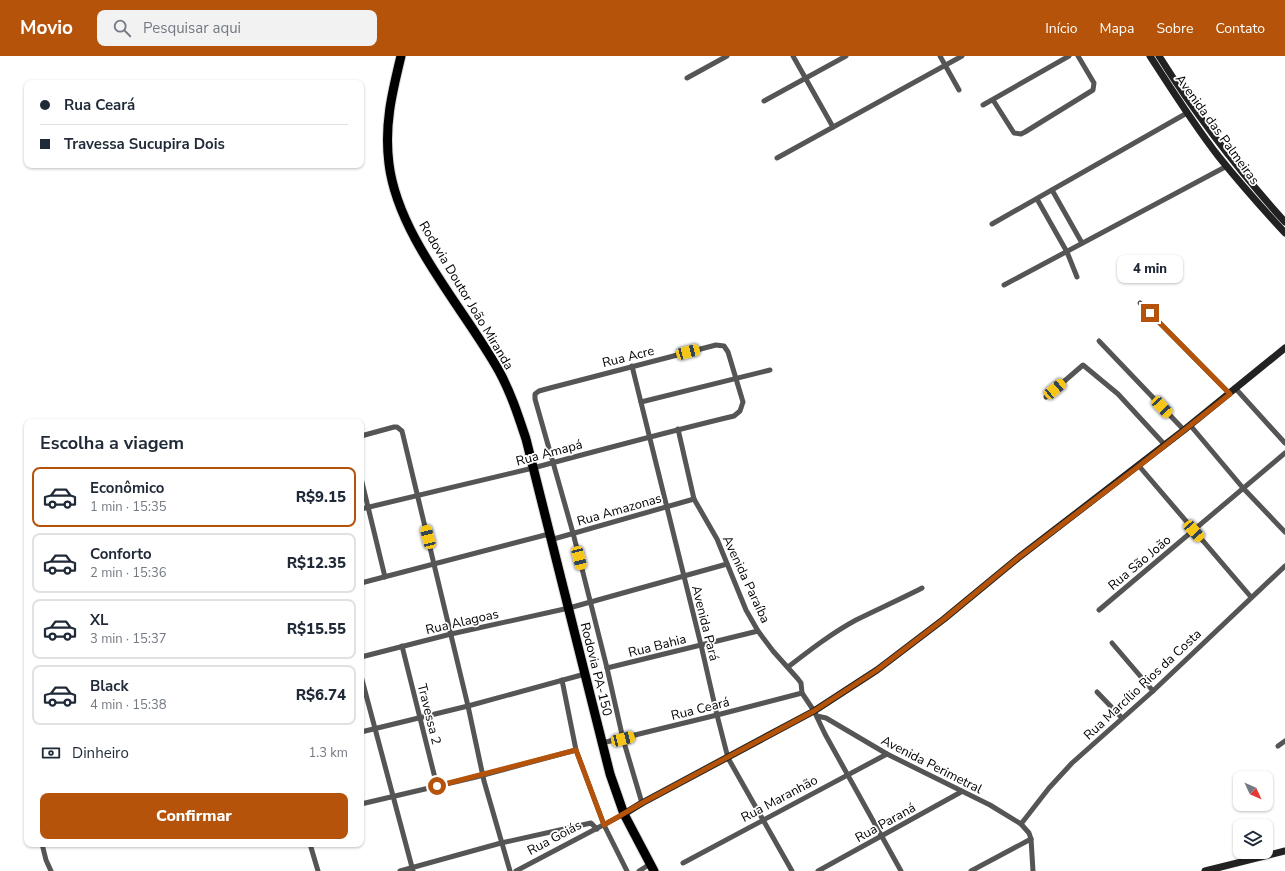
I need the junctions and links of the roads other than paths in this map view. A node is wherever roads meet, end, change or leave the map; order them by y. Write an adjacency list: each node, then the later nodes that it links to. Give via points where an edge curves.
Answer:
1 (401, 56): 51 (highway, Rodovia Doutor João Miranda, via 389,110 387,139 394,188 418,243 508,388 520,419)
2 (727, 56): 12 (street)
3 (793, 56): 13 (street)
4 (846, 56): 13 (street)
5 (940, 56): 11 (street)
6 (962, 56): 11 (street)
7 (1069, 56): 15 (street)
8 (1078, 56): 15 (street, via 1094,83 1093,90 1025,132 1014,133)
9 (1150, 56): 18 (street, Avenida das Palmeiras)
10 (1160, 56): 24 (street, Avenida das Palmeiras, via 1194,109 1235,165)
11 (946, 65): 14 (street); 19 (street)
12 (687, 78)
13 (806, 78): 16 (street); 19 (street)
14 (960, 90)
15 (993, 100): 17 (street)
16 (764, 101)
17 (983, 105)
18 (1187, 113): 21 (street, Avenida das Palmeiras); 22 (street)
19 (833, 128): 20 (street)
20 (777, 158)
21 (1227, 166): 26 (street, Avenida das Palmeiras); 27 (street)
22 (1052, 190): 23 (street); 27 (street)
23 (1037, 198): 25 (street); 28 (street)
24 (1285, 222)
25 (992, 224)
26 (1285, 233)
27 (1082, 243): 28 (street)
28 (1067, 252): 29 (street); 30 (street)
29 (1077, 277)
30 (1004, 285)
31 (1140, 303): 38 (street)
32 (1098, 341): 43 (street)
33 (1285, 348): 37 (street, Rua Goiás)
34 (632, 366): 36 (street, Rua Acre, via 722,345 726,348); 40 (street, Avenida Pará); 49 (street, Rua Acre, via 535,394)
35 (770, 370): 36 (street)
36 (737, 378): 40 (street); 42 (street, Rua Amapá, via 743,402 734,416)
37 (1236, 388): 38 (street, Rua Goiás); 46 (street)
38 (1230, 394): 41 (street, Rua Goiás)
39 (1046, 397): 47 (street, via 1083,365 1118,394)
40 (641, 402): 45 (street, Avenida Pará)
41 (1190, 426): 43 (street, Rua Goiás); 52 (street)
42 (678, 429): 45 (street, Rua Amapá); 55 (street, Avenida Paraíba)
43 (1184, 430): 47 (street, Rua Goiás)
44 (364, 435): 54 (street, via 394,427 400,428)
45 (649, 437): 49 (street, Rua Amapá); 57 (street, Avenida Pará)
46 (1285, 443)
47 (1165, 445): 50 (street, Rua Goiás)
48 (1285, 453): 52 (street, Rua São João)
49 (552, 462): 51 (street, Rua Amapá); 61 (street)
50 (1139, 466): 59 (street); 89 (street, Rua Goiás, via 1018,558 912,644)
51 (533, 468): 54 (street, Rua Amapá); 62 (highway, Rodovia PA-150)
52 (1243, 488): 59 (street, Rua São João); 60 (street)
53 (364, 490): 56 (street)
54 (417, 495): 56 (street, Rua Amapá); 64 (street)
55 (694, 499): 57 (street, Rua Amazonas); 63 (street, Avenida Paraíba, via 717,539)
56 (368, 507): 58 (street, Rua Amapá); 67 (street)
57 (666, 507): 61 (street, Rua Amazonas); 66 (street, Avenida Pará)
58 (364, 508)
59 (1194, 531): 70 (street); 73 (street, Rua São João)
60 (1285, 532)
61 (573, 533): 62 (street, Rua Amazonas); 71 (street)
62 (550, 537): 64 (street, Rua Amazonas); 72 (highway, Rodovia PA-150)
63 (727, 564): 66 (street); 74 (street, Avenida Paraíba, via 746,610)
64 (434, 565): 67 (street); 75 (street)
65 (1285, 566): 70 (street, Rua Marcílio Rios da Costa)
66 (684, 576): 71 (street); 77 (street, Avenida Pará)
67 (385, 578): 68 (street)
68 (364, 583)
69 (922, 588): 80 (street, via 856,620)
70 (1252, 598): 85 (street, Rua Marcílio Rios da Costa)
71 (589, 602): 72 (street, Rua Alagoas); 81 (street)
72 (569, 608): 75 (street, Rua Alagoas); 82 (highway, Rodovia PA-150)
73 (1099, 610)
74 (758, 631): 77 (street, Rua Bahia); 80 (street, Avenida Paraíba)
75 (451, 634): 78 (street, Rua Alagoas); 88 (street)
76 (1112, 643): 85 (street)
77 (701, 645): 81 (street, Rua Bahia); 90 (street, Avenida Pará)
78 (402, 646): 79 (street, Rua Alagoas); 91 (street, Travessa 2)
79 (364, 656)
80 (788, 667): 87 (street, Avenida Paraíba, via 801,683)
81 (607, 668): 95 (street)
82 (585, 674): 83 (street); 97 (highway, Rodovia PA-150)
83 (562, 680): 88 (street); 99 (street)
84 (364, 687): 93 (street)
85 (1153, 691): 92 (street, Rua Marcílio Rios da Costa)
86 (1098, 692): 92 (street)
87 (802, 693): 89 (street, Avenida Paraíba); 90 (street, Rua Ceará)
88 (468, 706): 91 (street); 102 (street)
89 (816, 714): 100 (street, Avenida Perimetral); 101 (street, Rua Goiás); 103 (street, Avenida Paraíba)
90 (717, 715): 95 (street, Rua Ceará); 101 (street, Avenida Pará)
91 (419, 718): 93 (street); 104 (street, Travessa 2)
92 (1122, 718): 111 (street, Rua Marcílio Rios da Costa, via 1072,763)
93 (375, 729): 94 (street); 106 (street)
94 (364, 731)
95 (623, 739): 97 (street, Rua Ceará); 108 (street)
96 (1285, 741): 98 (street)
97 (602, 743): 109 (highway, Rodovia PA-150)
98 (1278, 746)
99 (576, 750): 102 (street); 112 (street)
100 (887, 754): 103 (street, Rua Maranhão); 105 (street, Avenida Perimetral)
101 (728, 758): 108 (street, Rua Goiás); 110 (street, Avenida Pará)
102 (482, 774): 104 (street); 116 (street)
103 (848, 774): 110 (street, Rua Maranhão); 114 (street, Avenida Paraíba)
104 (437, 786): 106 (street)
105 (961, 792): 111 (street, Avenida Perimetral, via 990,805); 114 (street, Rua Paraná)
106 (392, 796): 107 (street); 122 (street)
107 (364, 803)
108 (642, 803): 109 (street, Rua Goiás)
109 (624, 814): 112 (street, Rua Goiás); 121 (highway, Rodovia PA-150)
110 (763, 820): 120 (street, Rua Maranhão); 130 (street, Avenida Pará)
111 (1021, 824): 115 (street, Avenida Perimetral)
112 (604, 825): 113 (street, Rua Goiás); 128 (street)
113 (597, 829): 116 (street, via 591,823); 127 (street, Rua Goiás)
114 (883, 836): 131 (street, Rua Paraná); 132 (street, Avenida Paraíba)
115 (1031, 838): 133 (street); 134 (street)
116 (501, 843): 122 (street); 126 (street)
117 (43, 847): 123 (street)
118 (311, 847): 124 (street)
119 (1285, 851): 135 (street)
120 (683, 863)
121 (652, 868): 129 (street)
122 (413, 869): 125 (street)
123 (52, 871)
124 (318, 871)
125 (400, 871)
126 (510, 871)
127 (516, 871)
128 (627, 871)
129 (639, 871)
130 (792, 871)
131 (818, 871)
132 (901, 871)
133 (971, 871)
134 (1033, 871)
135 (1205, 871)

